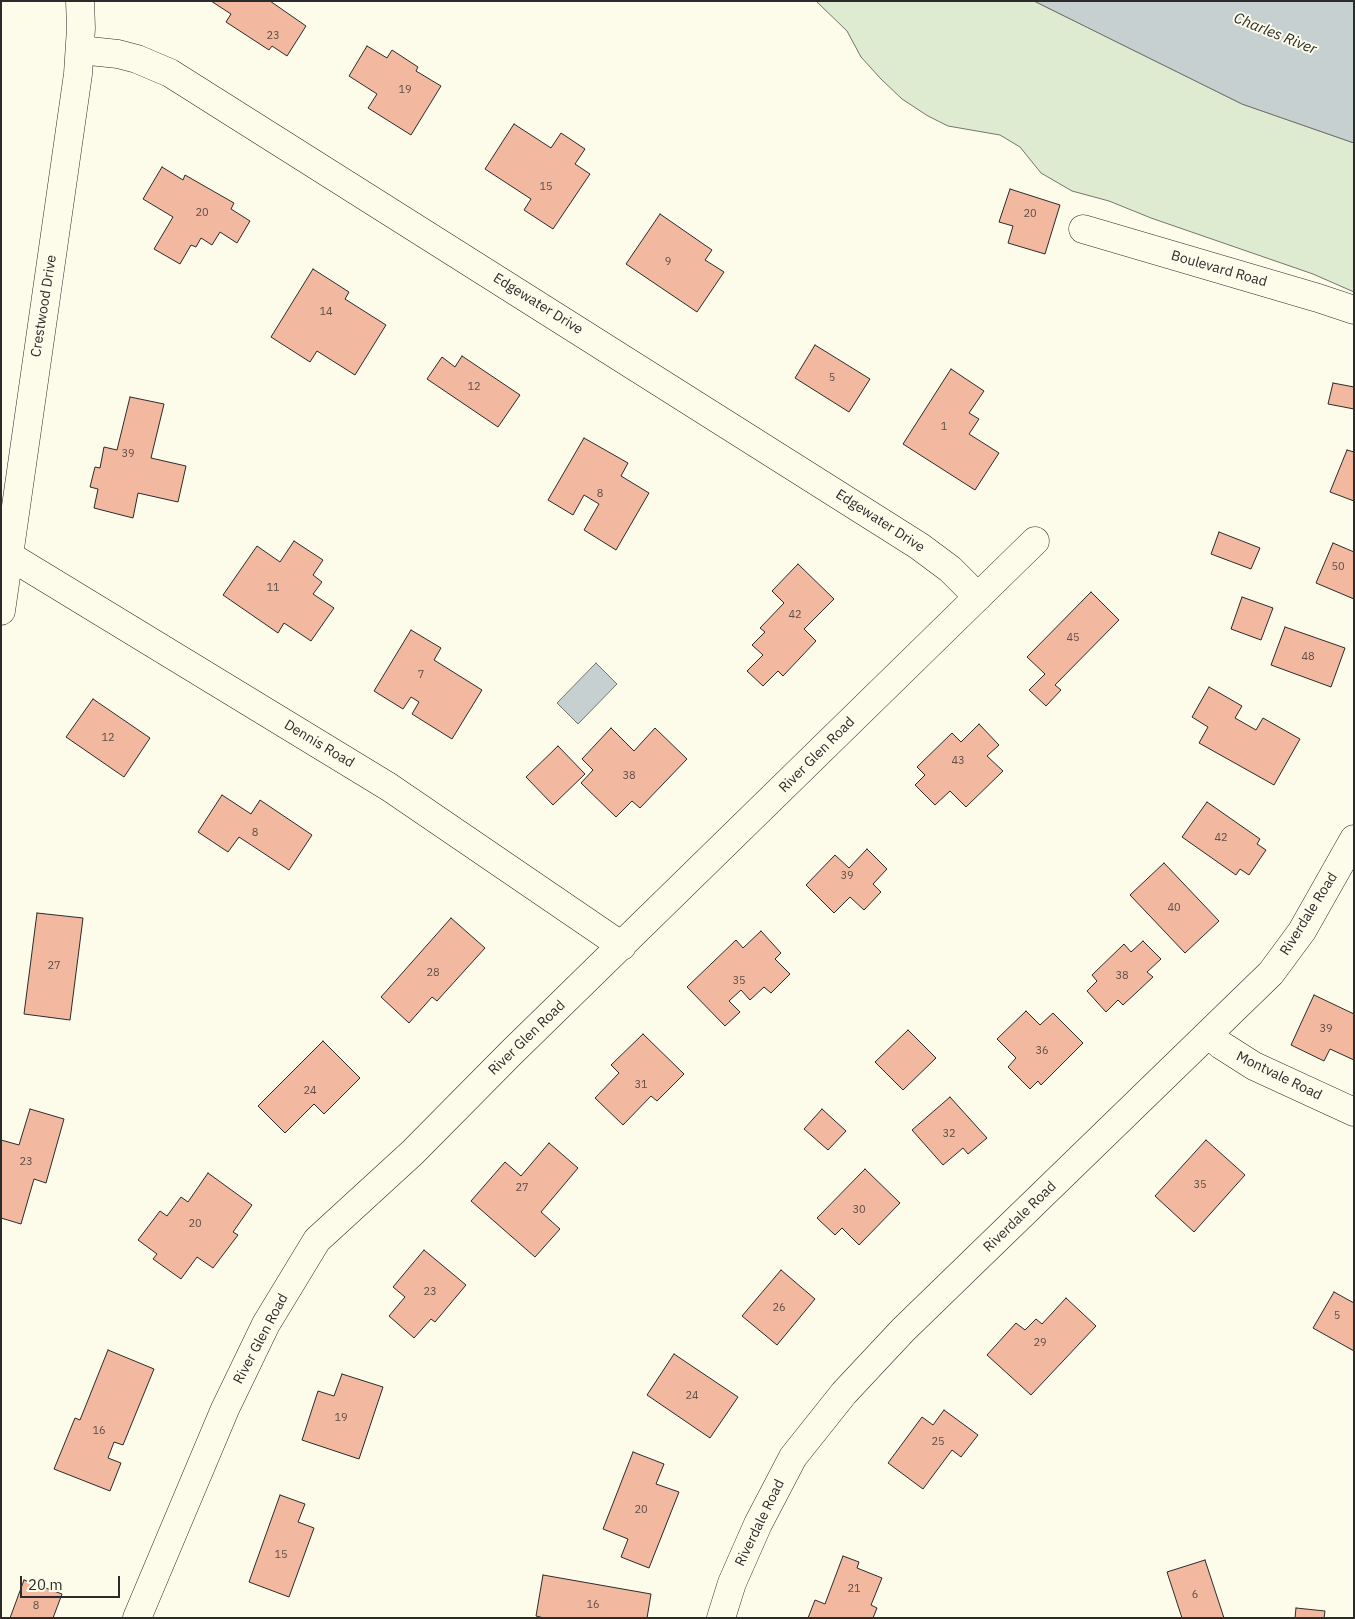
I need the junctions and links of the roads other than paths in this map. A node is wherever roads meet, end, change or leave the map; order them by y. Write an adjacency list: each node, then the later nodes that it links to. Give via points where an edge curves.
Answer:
1 (80, 1): 2 (street, Crestwood Drive)
2 (80, 50): 6 (street, Crestwood Drive); 7 (street, Edgewater Drive, via 118,54 170,73 911,540 950,569)
3 (1083, 229): 4 (street, Boulevard Road)
4 (1354, 310)
5 (1035, 541): 7 (street, River Glen Road)
6 (8, 554): 8 (street, Crestwood Drive); 10 (street, Dennis Road, via 389,787)
7 (978, 597): 10 (street, River Glen Road)
8 (1, 611)
9 (1354, 839): 11 (street, Riverdale Road, via 1314,911 1285,954 1259,985)
10 (622, 946): 13 (street, River Glen Road, via 412,1153 317,1240 266,1324 224,1409)
11 (1208, 1034): 12 (street, Montvale Road, via 1220,1046 1254,1066); 14 (street, Riverdale Road, via 903,1330 844,1392 789,1465 758,1524 732,1583)
12 (1354, 1112)
13 (137, 1618)
14 (721, 1618)

